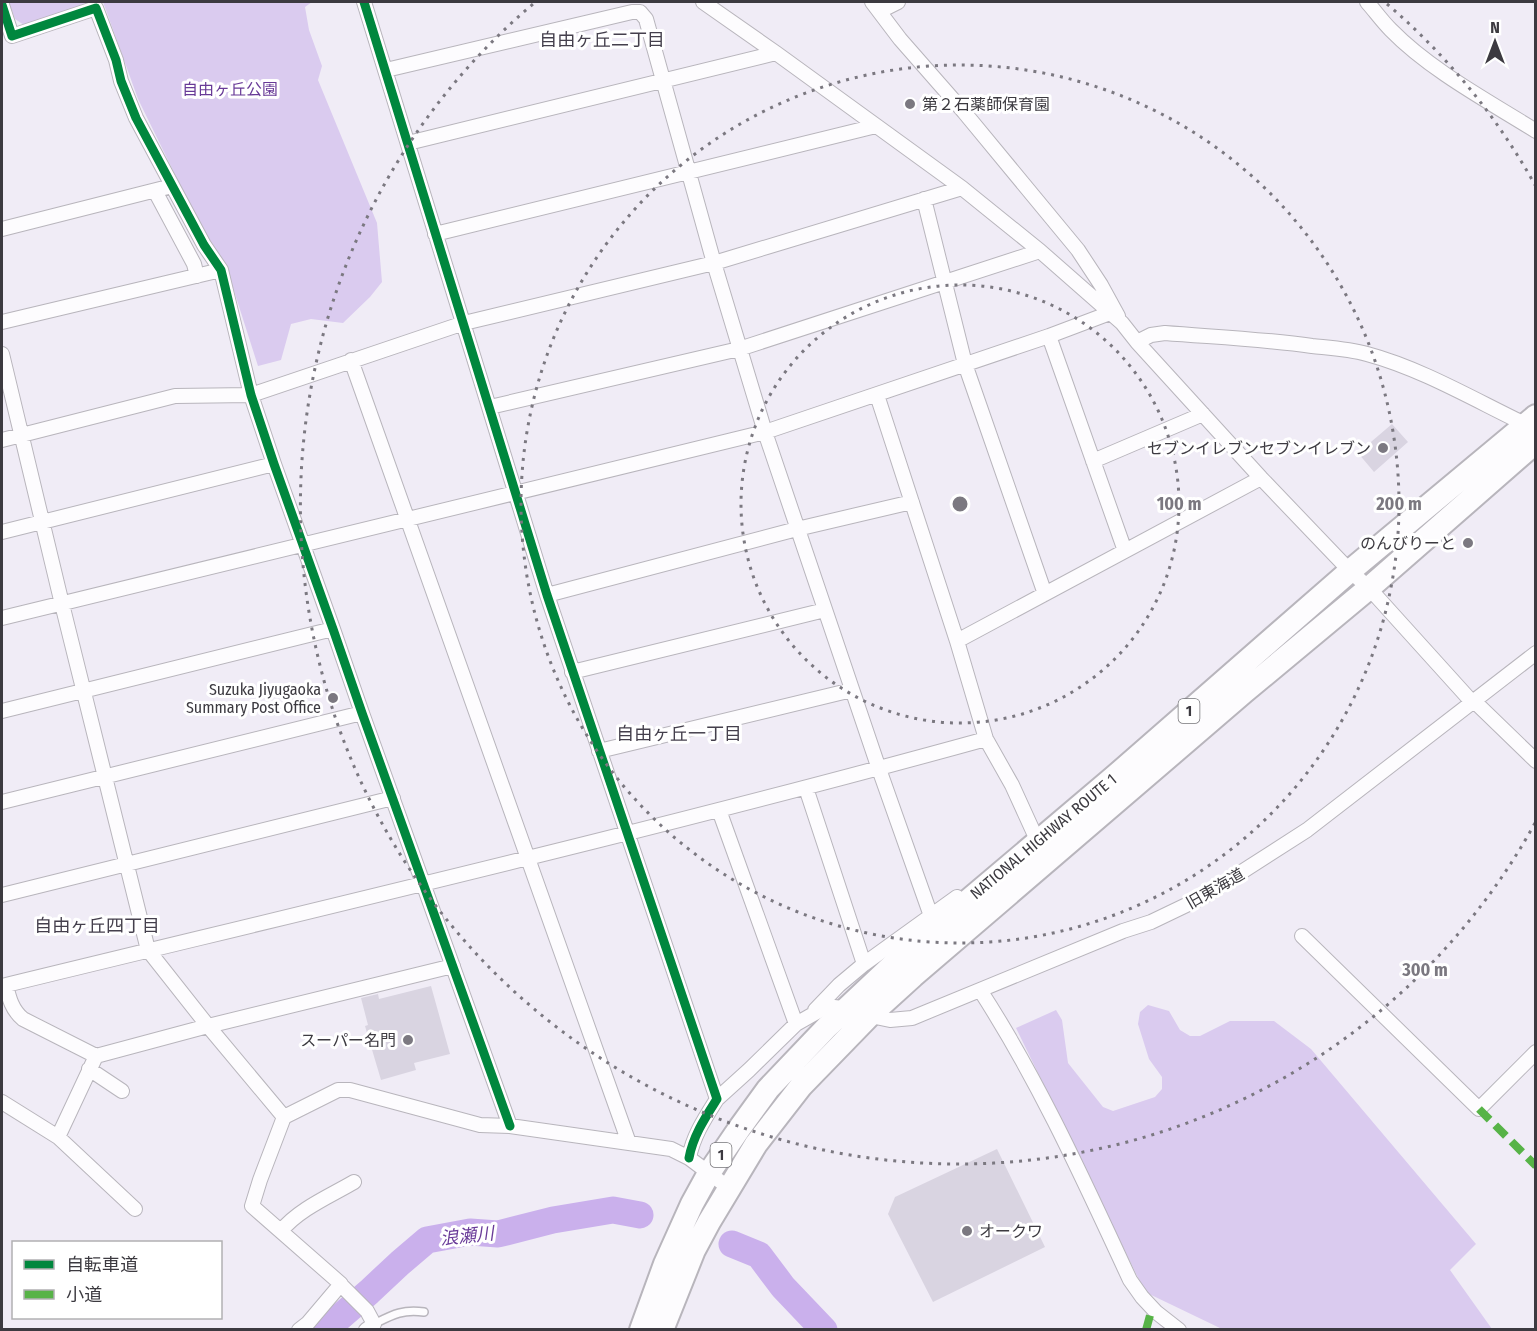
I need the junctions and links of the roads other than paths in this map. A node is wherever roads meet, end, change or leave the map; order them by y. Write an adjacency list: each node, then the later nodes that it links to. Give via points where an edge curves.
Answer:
1 (364, 2): 9 (street)
2 (703, 2): 8 (street)
3 (898, 2): 6 (street)
4 (1367, 2): 12 (street, via 1412,50)
5 (2, 4): 15 (street, via 12,36 96,8 136,118)
6 (876, 6): 29 (street, via 1078,250)
7 (644, 7): 9 (street); 10 (street)
8 (776, 53): 10 (street); 11 (street)
9 (386, 70): 13 (street)
10 (663, 81): 13 (street); 14 (street)
11 (876, 126): 14 (street); 16 (street)
12 (1536, 131)
13 (408, 143): 20 (street)
14 (689, 173): 20 (street); 22 (street)
15 (172, 186): 17 (street); 23 (street)
16 (962, 188): 18 (street); 21 (street)
17 (155, 190): 19 (street); 24 (street)
18 (924, 199): 22 (street); 25 (street)
19 (2, 229)
20 (435, 234): 28 (street)
21 (1040, 251): 25 (street); 26 (street)
22 (714, 263): 28 (street); 32 (street)
23 (221, 270): 24 (street); 36 (street)
24 (197, 276): 27 (street)
25 (945, 283): 32 (street); 35 (street)
26 (1110, 314): 29 (street); 30 (street)
27 (2, 322)
28 (464, 323): 34 (street); 38 (street)
29 (1122, 323): 31 (street)
30 (1049, 336): 35 (street); 44 (street)
31 (1137, 342): 39 (street); 40 (street, via 1166,333 1365,353 1453,388)
32 (739, 349): 38 (street); 41 (street)
33 (2, 354): 42 (street)
34 (351, 360): 36 (street); 49 (street)
35 (965, 364): 37 (street); 57 (street)
36 (251, 394): 42 (street, via 175,396); 45 (street)
37 (877, 395): 41 (street); 48 (street)
38 (490, 407): 47 (street)
39 (1203, 414): 44 (street); 46 (street)
40 (1533, 428): 55 (highway, NATIONAL HIGHWAY ROUTE 1 / 1); 56 (highway, NATIONAL HIGHWAY ROUTE 1 / 1)
41 (765, 432): 47 (street); 51 (street)
42 (21, 435): 43 (street); 50 (street)
43 (2, 440)
44 (1093, 460): 54 (street)
45 (274, 464): 50 (street); 53 (street)
46 (1261, 478): 54 (street); 55 (street)
47 (516, 493): 49 (street); 58 (street)
48 (912, 502): 51 (street); 63 (street)
49 (407, 520): 53 (street); 82 (street)
50 (42, 522): 52 (street); 59 (street)
51 (797, 529): 58 (street); 60 (street)
52 (2, 532)
53 (304, 546): 59 (street); 62 (street)
54 (1125, 551): 57 (street)
55 (1350, 571): 56 (street); 81 (highway, NATIONAL HIGHWAY ROUTE 1 / 1)
56 (1369, 588): 68 (street); 96 (highway, NATIONAL HIGHWAY ROUTE 1 / 1)
57 (1045, 594): 63 (street)
58 (547, 595): 65 (street)
59 (62, 604): 61 (street); 66 (street)
60 (825, 610): 65 (street); 67 (street)
61 (2, 618)
62 (333, 628): 66 (street); 70 (street)
63 (957, 641): 71 (street)
64 (1536, 653): 68 (street, 旧東海道)
65 (572, 672): 72 (street)
66 (84, 690): 69 (street); 75 (street)
67 (852, 690): 72 (street); 74 (street)
68 (1473, 701): 73 (street); 93 (street, 旧東海道, via 1308,830 1201,898)
69 (2, 711)
70 (362, 713): 75 (street); 77 (street)
71 (986, 739): 74 (street); 81 (street)
72 (599, 752): 80 (street)
73 (1536, 761)
74 (879, 769): 76 (street); 87 (street)
75 (105, 777): 78 (street); 83 (street)
76 (806, 788): 79 (street); 90 (street)
77 (393, 798): 83 (street); 85 (street)
78 (2, 802)
79 (719, 810): 80 (street); 97 (street)
80 (626, 833): 82 (street); 103 (street)
81 (1038, 842): 84 (highway, NATIONAL HIGHWAY ROUTE 1 / 1)
82 (527, 857): 85 (street); 108 (street)
83 (127, 864): 86 (street); 89 (street)
84 (1010, 865): 87 (street); 94 (highway, NATIONAL HIGHWAY ROUTE 1 / 1)
85 (424, 884): 89 (street); 91 (street)
86 (2, 895)
87 (931, 916): 90 (street)
88 (1302, 936): 99 (street, via 1479,1109)
89 (148, 950): 92 (street); 98 (street)
90 (864, 964): 95 (street)
91 (453, 966): 98 (street); 106 (street)
92 (4, 985): 100 (street, via 23,1019)
93 (980, 990): 96 (street, 旧東海道, via 912,1018 890,1020); 121 (street, via 1036,1084 1130,1280 1156,1312)
94 (846, 1008): 95 (street, via 824,1008); 96 (street, 旧東海道); 110 (highway, NATIONAL HIGHWAY ROUTE 1 / 1, via 768,1089)
95 (812, 1014): 97 (street)
96 (869, 1016): 112 (highway, NATIONAL HIGHWAY ROUTE 1 / 1, via 801,1086 756,1144)
97 (796, 1024): 103 (street)
98 (208, 1026): 100 (street); 105 (street)
99 (1536, 1052)
100 (96, 1056): 101 (street)
101 (89, 1069): 102 (street); 107 (street)
102 (122, 1091)
103 (717, 1099): 109 (street, via 696,1135)
104 (2, 1102): 107 (street)
105 (284, 1117): 106 (street, via 338,1090 350,1090 480,1125); 114 (street, via 252,1206)
106 (510, 1126): 108 (street)
107 (58, 1137): 113 (street)
108 (629, 1143): 109 (street, via 671,1149)
109 (689, 1158): 110 (street)
110 (709, 1173): 112 (street); 119 (highway, NATIONAL HIGHWAY ROUTE 1 / 1, via 665,1264)
111 (354, 1182): 114 (street, via 289,1221)
112 (729, 1188): 120 (highway, NATIONAL HIGHWAY ROUTE 1 / 1, via 694,1250)
113 (135, 1209)
114 (281, 1231): 115 (street)
115 (342, 1286): 117 (street, via 367,1311); 118 (street)
116 (424, 1312): 117 (lane, via 402,1311)
117 (373, 1327)
118 (299, 1329)
119 (641, 1329)
120 (662, 1329)
121 (1179, 1329)

